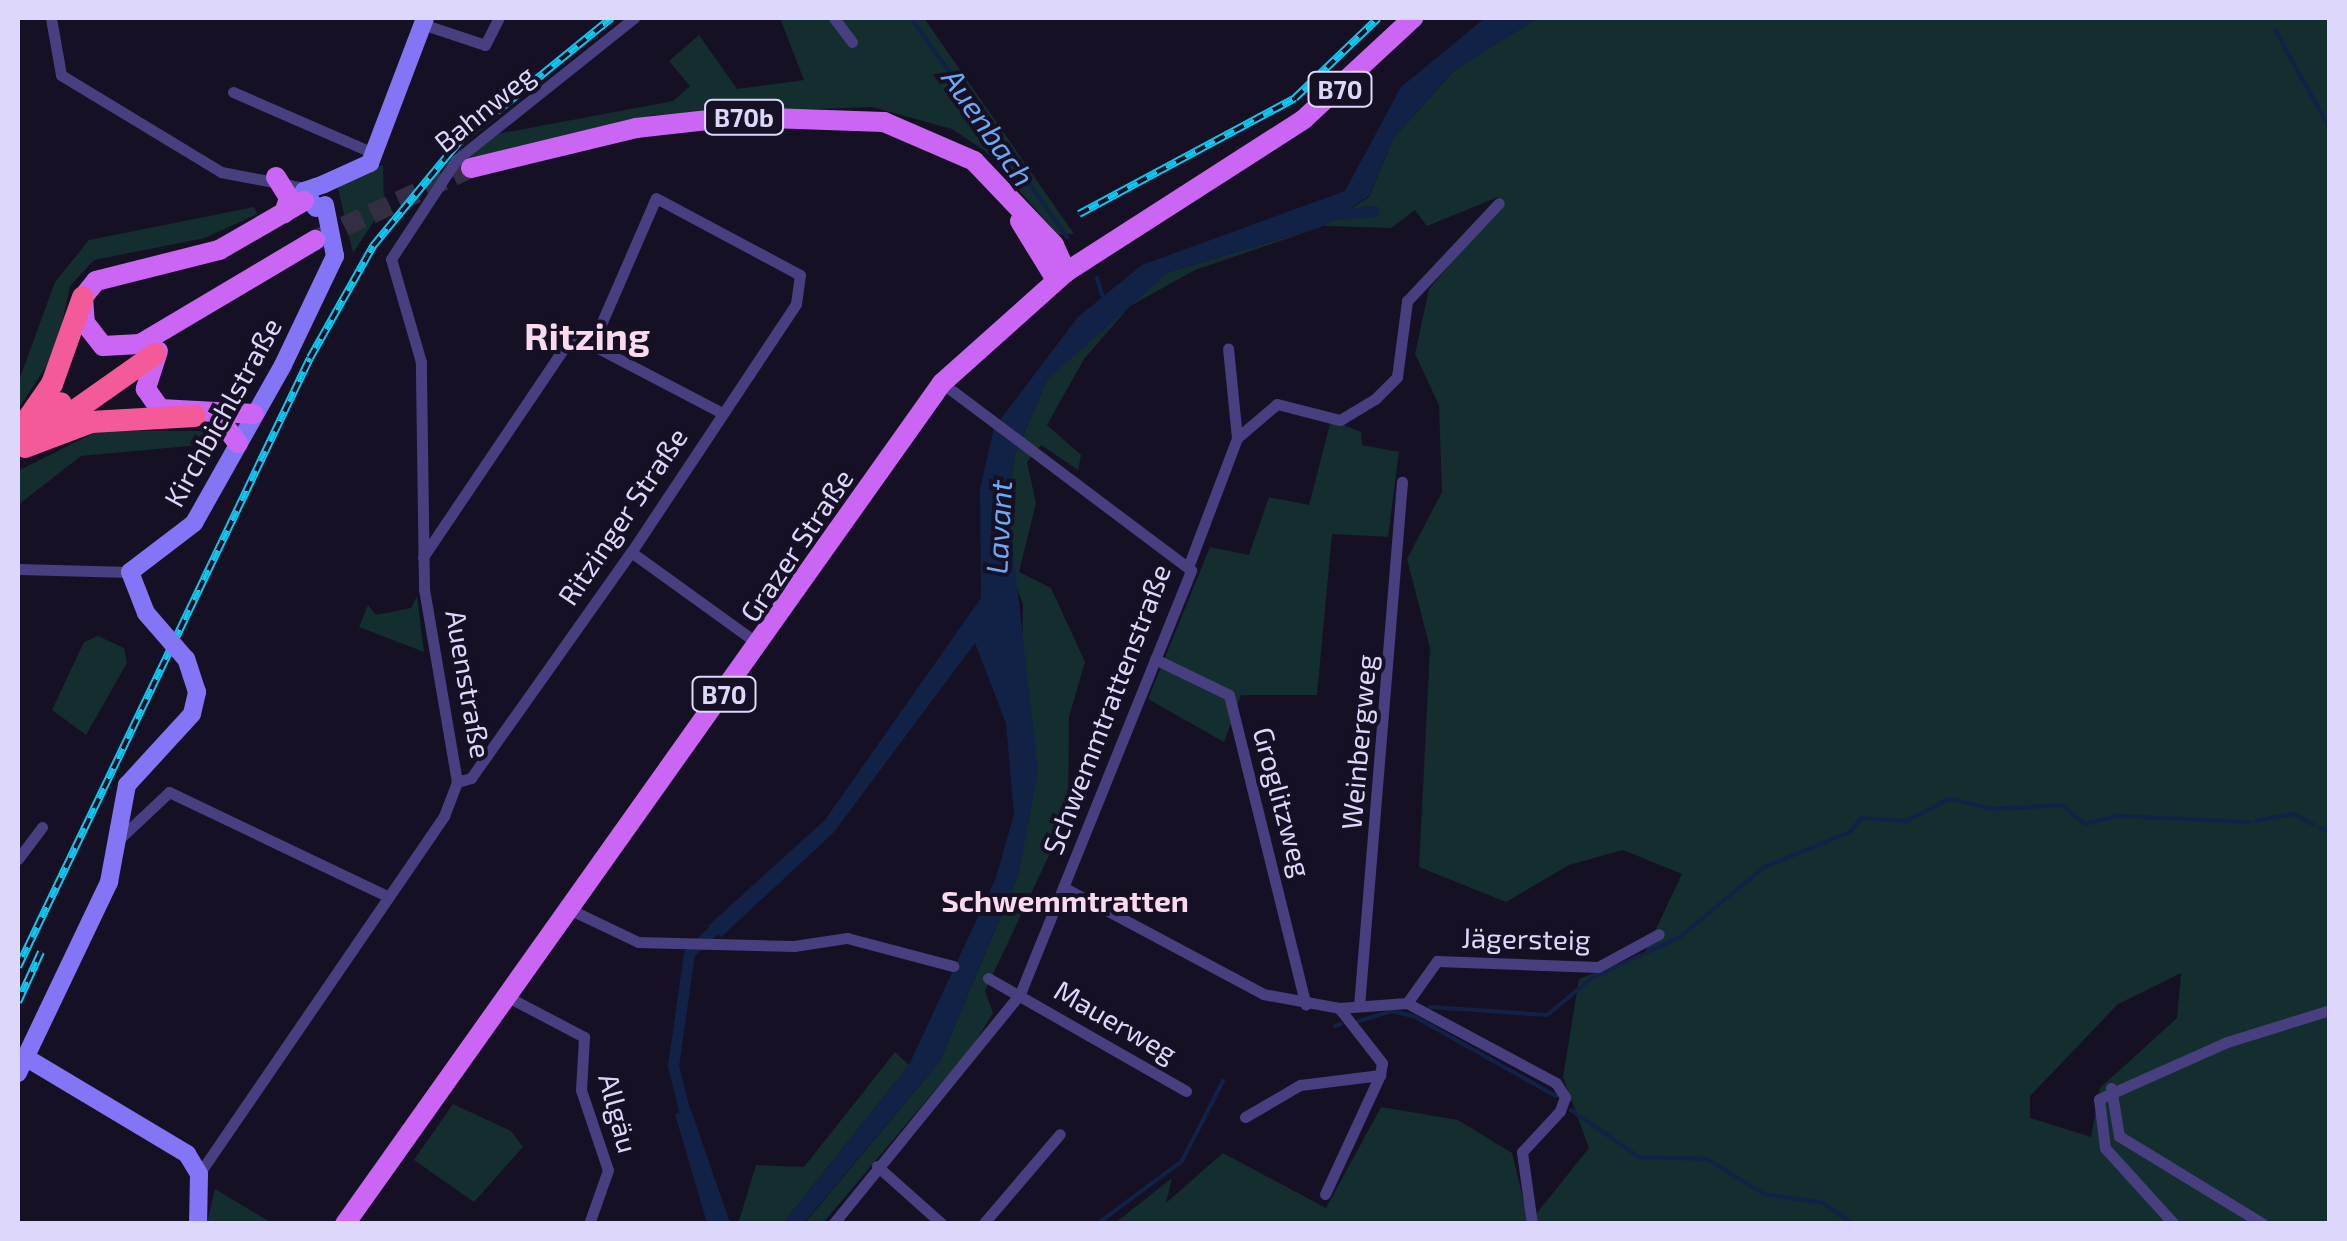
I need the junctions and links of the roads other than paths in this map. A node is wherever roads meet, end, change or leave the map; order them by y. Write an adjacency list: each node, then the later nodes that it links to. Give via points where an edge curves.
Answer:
1 (51, 18): 11 (street, via 62,75 221,172)
2 (499, 18): 6 (street, via 485,45)
3 (634, 18): 19 (street, Bahnweg, via 456,160)
4 (834, 18): 7 (street)
5 (1413, 18): 16 (main road, Grazer Straße / B70, via 1304,119)
6 (423, 21): 9 (street)
7 (852, 42)
8 (234, 92): 9 (street)
9 (373, 153): 13 (street, via 365,167 324,184)
10 (471, 168): 12 (main road, B70b, via 636,128 827,116 922,132)
11 (276, 177): 13 (street); 15 (main road, via 289,198)
12 (1000, 190): 18 (main road, B70b); 20 (main road, B70b)
13 (311, 198): 15 (main road); 28 (street, Kirchbichlstraße, via 336,232 329,274)
14 (1499, 203): 29 (street, via 1406,301 1397,377 1375,399 1340,420 1277,404)
15 (284, 213): 21 (main road, via 219,250 102,277)
16 (1140, 226): 18 (main road, via 1077,249); 20 (main road, Grazer Straße / B70)
17 (316, 240): 22 (main road)
18 (1054, 245): 20 (main road, B70b)
19 (391, 260): 34 (street, Auenstraße, via 424,388)
20 (1061, 276): 25 (main road, Grazer Straße / B70)
21 (82, 297): 22 (main road, via 94,340 122,349); 30 (highway, via 52,384)
22 (155, 346): 27 (main road, via 146,376 152,402); 30 (highway)
23 (592, 346): 26 (street); 26 (street, Ritzinger Straße, via 656,198 792,265 802,283 796,304); 34 (street, via 572,336)
24 (1228, 348): 29 (street)
25 (942, 383): 35 (street, Schwemmtrattenstraße); 38 (main road, Grazer Straße / B70)
26 (720, 412): 33 (street, Ritzinger Straße)
27 (205, 414): 28 (main road); 30 (highway, via 91,422); 31 (main road)
28 (254, 414): 31 (street, Kirchbichlstraße)
29 (1237, 438): 35 (street)
30 (19, 441)
31 (238, 443): 37 (street, Kirchbichlstraße, via 184,535)
32 (1402, 482): 54 (street, Weinbergweg)
33 (631, 552): 38 (street); 40 (street, Ritzinger Straße, via 471,778)
34 (423, 557): 40 (street, Auenstraße)
35 (1190, 562): 39 (street, Schwemmtrattenstraße)
36 (18, 569): 37 (street)
37 (130, 572): 42 (street, bridge, via 146,613 186,659 198,692 192,714 127,785)
38 (760, 646): 46 (main road, Grazer Straße / B70)
39 (1155, 658): 44 (street, Schwemmtrattenstraße); 53 (street, Groglitzweg, via 1230,694)
40 (457, 782): 45 (street, Auenstraße)
41 (42, 828): 43 (street)
42 (116, 842): 45 (street, via 136,832 159,795 177,794); 57 (street, via 109,882)
43 (18, 859)
44 (1062, 888): 50 (street, Schwemmtrattenstraße); 53 (street, via 1263,994)
45 (386, 896): 64 (street, Auenstraße)
46 (571, 910): 48 (street, via 638,942 711,946 847,938); 51 (main road, Grazer Straße / B70)
47 (1658, 934): 52 (street, Jägersteig, via 1598,967 1436,961)
48 (953, 966)
49 (988, 978): 50 (street, Mauerweg)
50 (1020, 994): 60 (street, Mauerweg); 63 (street, Schwemmtrattenstraße)
51 (510, 998): 67 (main road, Grazer Straße / B70); 68 (street, Allgäu, via 584,1037 579,1079 608,1170)
52 (1407, 1003): 54 (street); 72 (street, via 1566,1097 1522,1152)
53 (1306, 1005): 55 (street)
54 (1359, 1006): 55 (street)
55 (1339, 1008): 58 (street, via 1382,1063)
56 (2330, 1010): 59 (street)
57 (21, 1065): 64 (street, via 148,1124)
58 (1380, 1075): 61 (street, via 1300,1085); 65 (street)
59 (2111, 1088): 73 (street, via 2095,1115 2105,1148); 74 (street, via 2119,1136)
60 (1186, 1091)
61 (1245, 1118)
62 (1060, 1134): 71 (street)
63 (877, 1166): 69 (street, Schwemmtrattenstraße); 70 (street)
64 (199, 1174): 66 (street)
65 (1325, 1194)
66 (198, 1224)
67 (345, 1224)
68 (589, 1224)
69 (832, 1224)
70 (942, 1224)
71 (983, 1224)
72 (1532, 1224)
73 (2174, 1224)
74 (2263, 1224)

